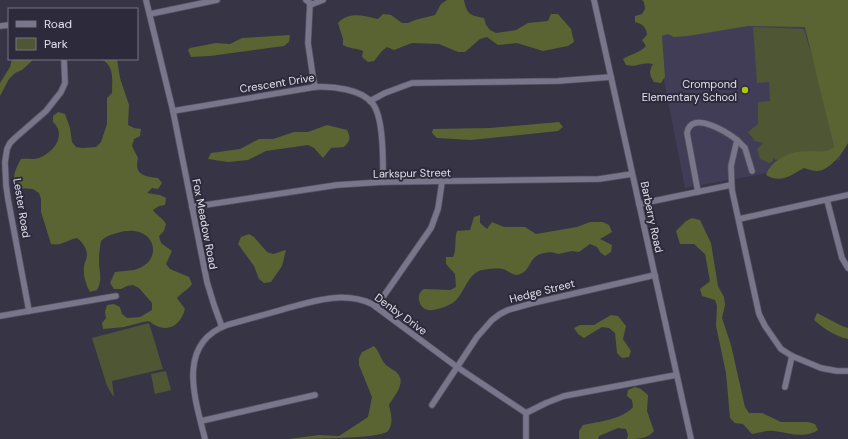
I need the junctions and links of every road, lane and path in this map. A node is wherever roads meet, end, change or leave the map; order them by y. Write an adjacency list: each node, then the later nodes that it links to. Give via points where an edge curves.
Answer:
1 (146, 0): 6 (street, Fox Meadow Road)
2 (217, 0): 6 (street)
3 (323, 0): 5 (street)
4 (594, 0): 8 (street, Barberry Road)
5 (308, 3): 9 (street, via 308,44)
6 (150, 14): 11 (street, Fox Meadow Road)
7 (64, 60): 28 (street, Lester Road, via 65,83 61,92 46,111 10,143 6,162 8,199)
8 (611, 77): 10 (street, via 558,81 412,83); 14 (street, Barberry Road)
9 (315, 87): 10 (street, Crescent Drive, via 358,92); 11 (street, Crescent Drive)
10 (370, 101): 15 (street, via 379,120)
11 (173, 111): 22 (street, Fox Meadow Road)
12 (737, 140): 13 (street, via 745,148); 17 (street, via 731,166); 18 (street, via 727,132 704,123 690,126 687,133)
13 (752, 171)
14 (632, 174): 16 (street, Larkspur Street, via 599,179); 21 (street, Barberry Road)
15 (384, 182): 16 (street, Larkspur Street); 22 (street, Larkspur Street, via 337,185)
16 (442, 182): 27 (street, via 438,209 431,228)
17 (731, 185): 18 (street); 23 (street)
18 (698, 192): 21 (street)
19 (848, 194): 20 (street)
20 (827, 200): 23 (street); 24 (street, via 842,258)
21 (639, 204): 25 (street, Barberry Road)
22 (192, 207): 30 (street, Fox Meadow Road, via 207,282)
23 (739, 219): 31 (street, via 759,314 780,349)
24 (848, 268)
25 (655, 274): 32 (street, Hedge Street, via 508,310 492,320 477,336); 34 (street, Barberry Road)
26 (116, 296): 28 (street)
27 (376, 307): 30 (street, Denby Drive, via 364,300 326,299); 32 (street, Denby Drive)
28 (29, 311): 29 (street)
29 (0, 316)
30 (222, 327): 39 (street, via 205,338 193,365 194,395)
31 (792, 356): 33 (street, via 821,368); 35 (street)
32 (457, 367): 37 (street, Hedge Street); 38 (street, Denby Drive)
33 (848, 371)
34 (676, 375): 38 (street, via 564,396); 42 (street, Barberry Road)
35 (785, 387)
36 (315, 395): 39 (street)
37 (432, 405)
38 (526, 413): 41 (street)
39 (201, 422): 40 (street)
40 (205, 439)
41 (526, 439)
42 (691, 439)

